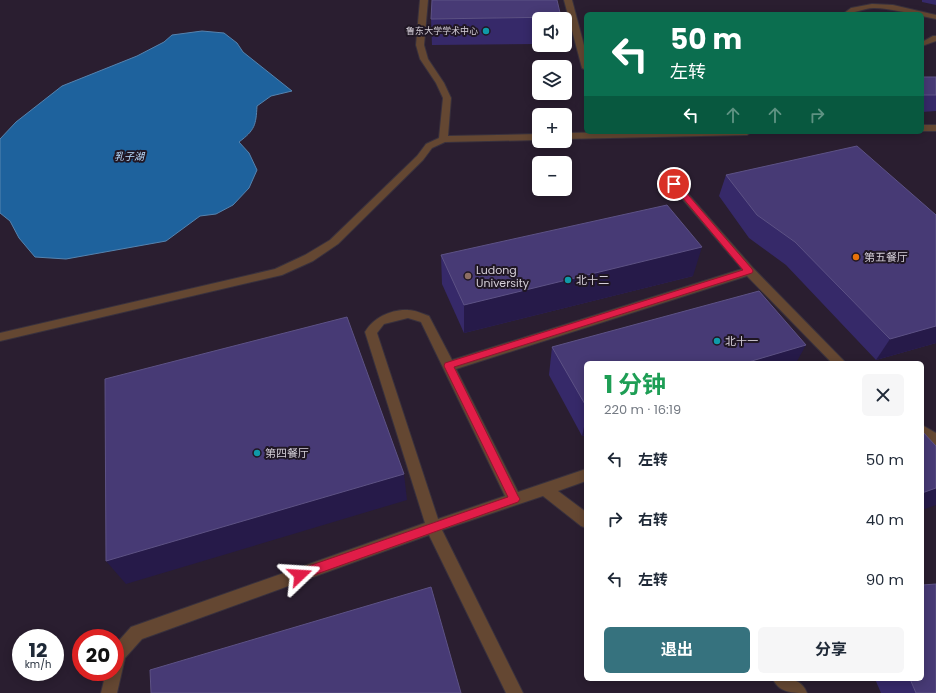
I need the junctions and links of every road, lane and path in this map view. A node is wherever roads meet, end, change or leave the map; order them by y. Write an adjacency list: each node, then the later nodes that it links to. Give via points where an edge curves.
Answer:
1 (424, 0): 17 (lane, via 420,45 424,59 447,98)
2 (568, 0): 11 (lane)
3 (851, 12): 4 (lane, via 856,8 873,5 894,6)
4 (913, 12)
5 (924, 15): 6 (lane)
6 (936, 16)
7 (924, 17): 8 (lane)
8 (936, 25)
9 (936, 38): 10 (lane)
10 (924, 44)
11 (584, 60)
12 (924, 128): 13 (lane)
13 (936, 128)
14 (603, 134): 15 (lane)
15 (572, 136)
16 (532, 137): 17 (lane)
17 (443, 139): 20 (lane, via 430,146 334,242 285,270)
18 (665, 173): 19 (lane)
19 (749, 271): 21 (lane); 22 (lane)
20 (0, 337)
21 (838, 361)
22 (449, 366): 27 (lane); 29 (lane, via 425,319 408,314 395,316 380,321 371,332)
23 (924, 432): 24 (lane)
24 (936, 441)
25 (584, 476): 26 (lane)
26 (546, 489): 27 (lane); 28 (lane)
27 (514, 499): 29 (lane)
28 (584, 519)
29 (433, 527): 30 (lane, via 137,633); 34 (lane)
30 (124, 647)
31 (112, 681): 33 (lane)
32 (784, 681): 35 (lane)
33 (109, 693)
34 (515, 693)
35 (799, 693)

